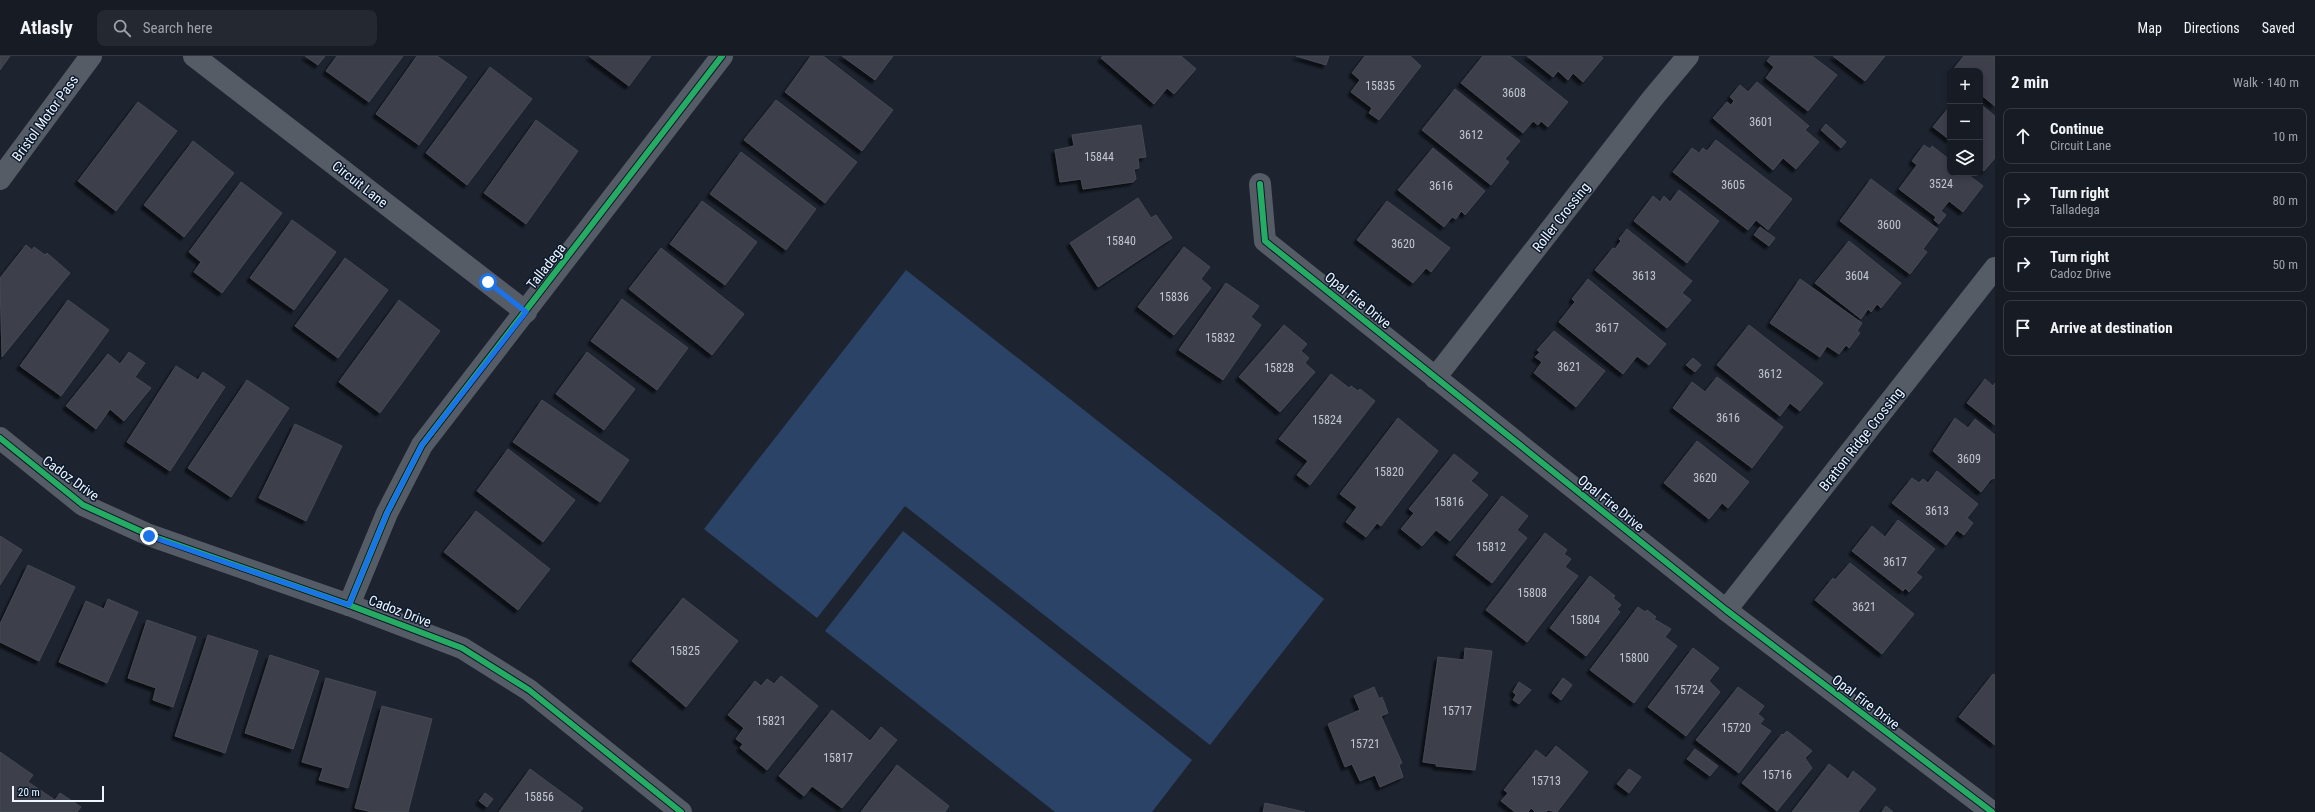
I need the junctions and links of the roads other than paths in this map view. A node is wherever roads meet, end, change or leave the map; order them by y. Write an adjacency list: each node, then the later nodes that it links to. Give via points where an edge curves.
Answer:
1 (91, 56): 5 (street, Bristol Motor Pass)
2 (194, 56): 8 (street, Circuit Lane)
3 (722, 56): 8 (street, Talladega)
4 (1688, 56): 9 (street, Roller Crossing)
5 (0, 179)
6 (1260, 184): 9 (street, Opal Fire Drive, via 1265,241)
7 (1995, 268): 12 (street, Bratton Ridge Crossing)
8 (526, 312): 11 (street, Talladega, via 422,445 387,513)
9 (1435, 378): 12 (street, Opal Fire Drive)
10 (0, 438): 11 (street, Cadoz Drive, via 82,505 149,536)
11 (349, 605): 13 (street, Cadoz Drive, via 462,648 529,690)
12 (1726, 610): 14 (street, Opal Fire Drive)
13 (682, 812)
14 (1992, 812)

